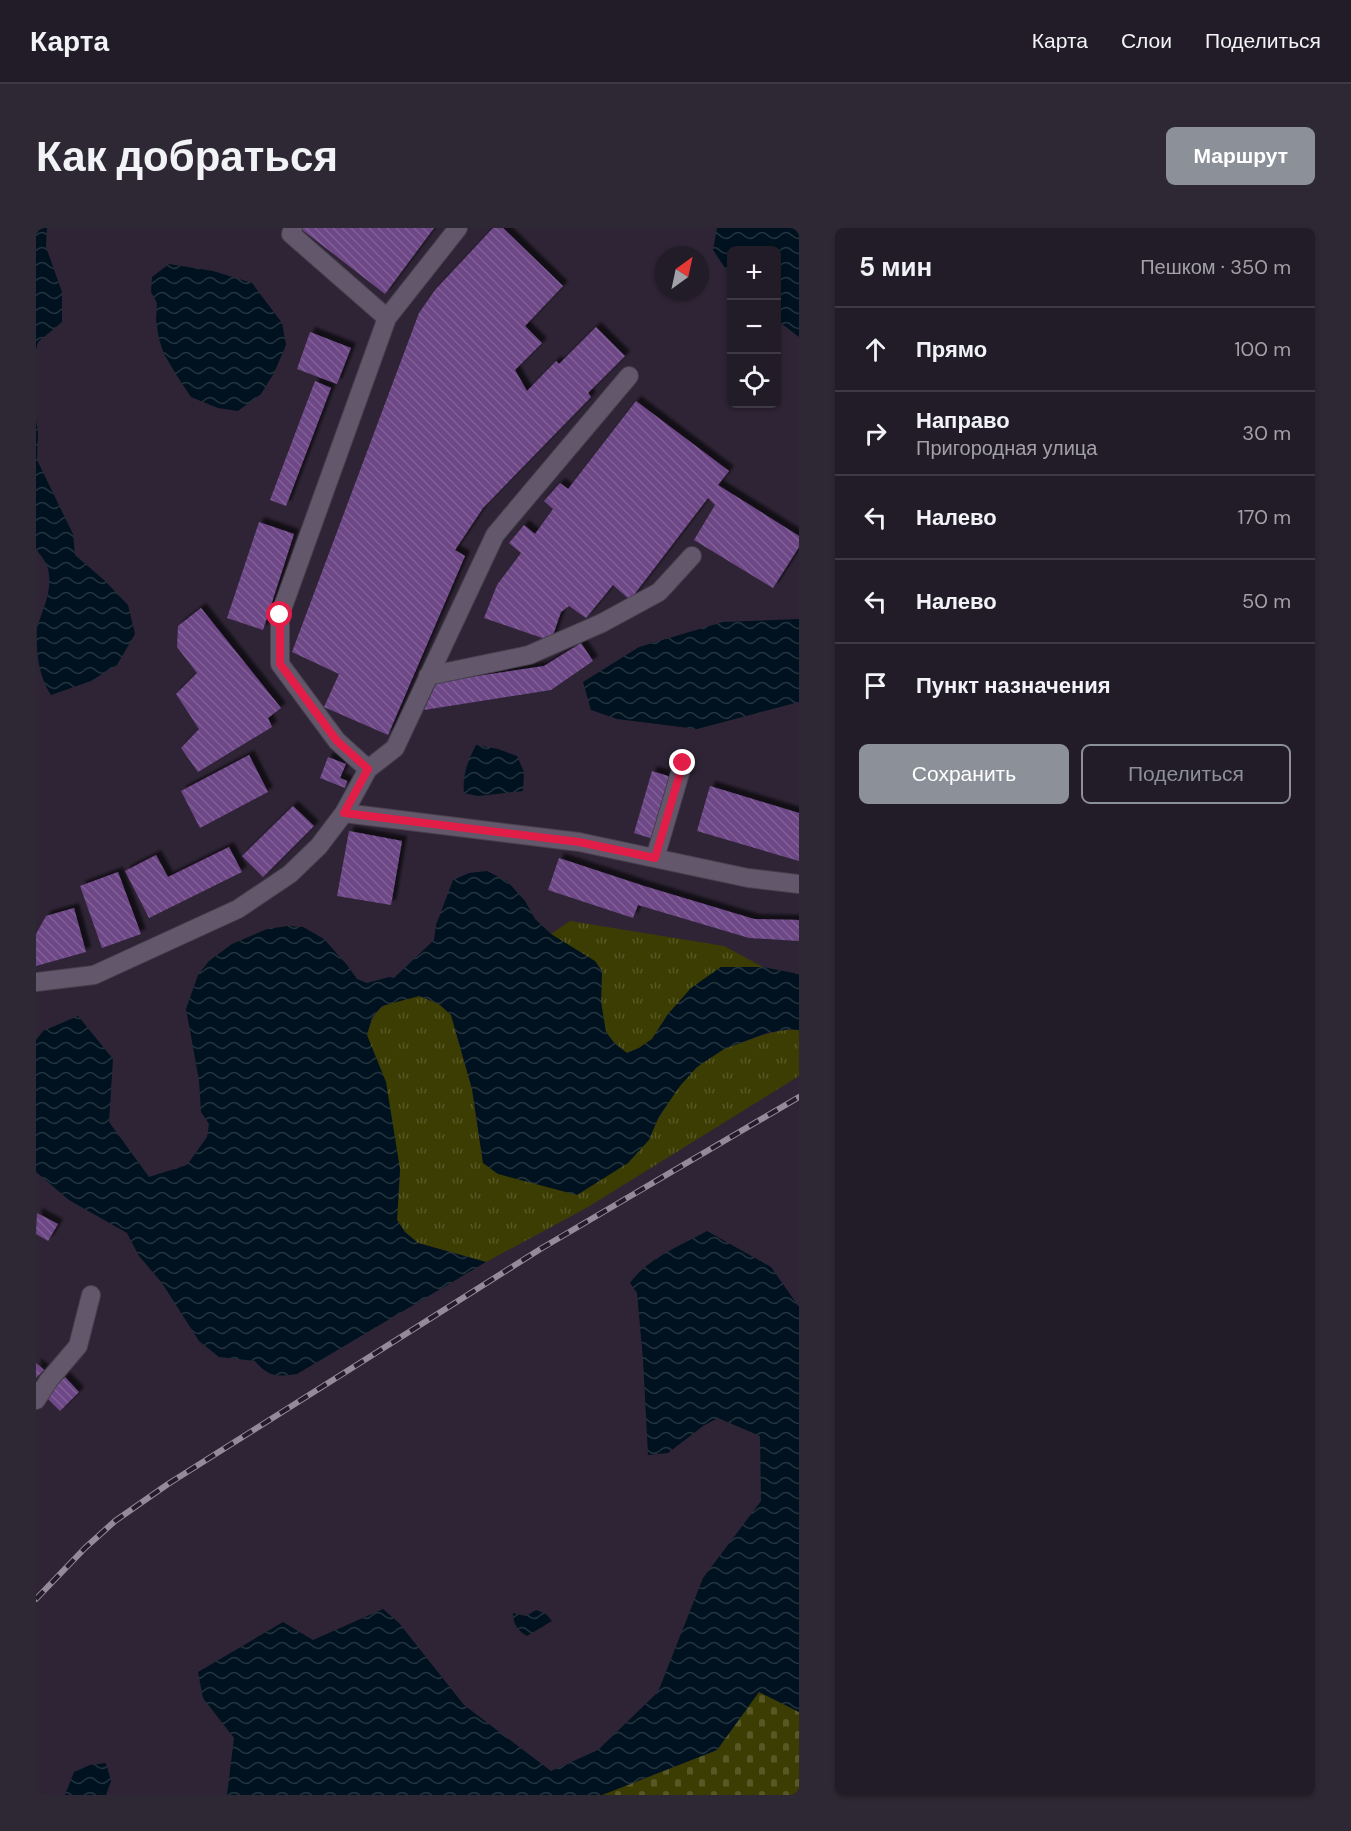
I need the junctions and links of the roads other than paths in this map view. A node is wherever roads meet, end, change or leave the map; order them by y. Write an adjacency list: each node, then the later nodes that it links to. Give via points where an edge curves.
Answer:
1 (293, 228): 3 (street, via 291,234)
2 (458, 228): 3 (street)
3 (387, 318): 8 (street, via 280,615 280,664 337,741)
4 (629, 375): 6 (street, via 495,536)
5 (692, 556): 6 (street, via 658,592 602,623 529,655)
6 (428, 675): 8 (street, via 395,748)
7 (683, 763): 10 (street)
8 (368, 769): 9 (street)
9 (344, 813): 10 (street, via 579,842); 12 (street, via 290,874 238,909 94,975)
10 (655, 858): 11 (street, via 748,878)
11 (799, 884)
12 (36, 982)
13 (91, 1295): 14 (street, via 78,1346)
14 (36, 1400)

